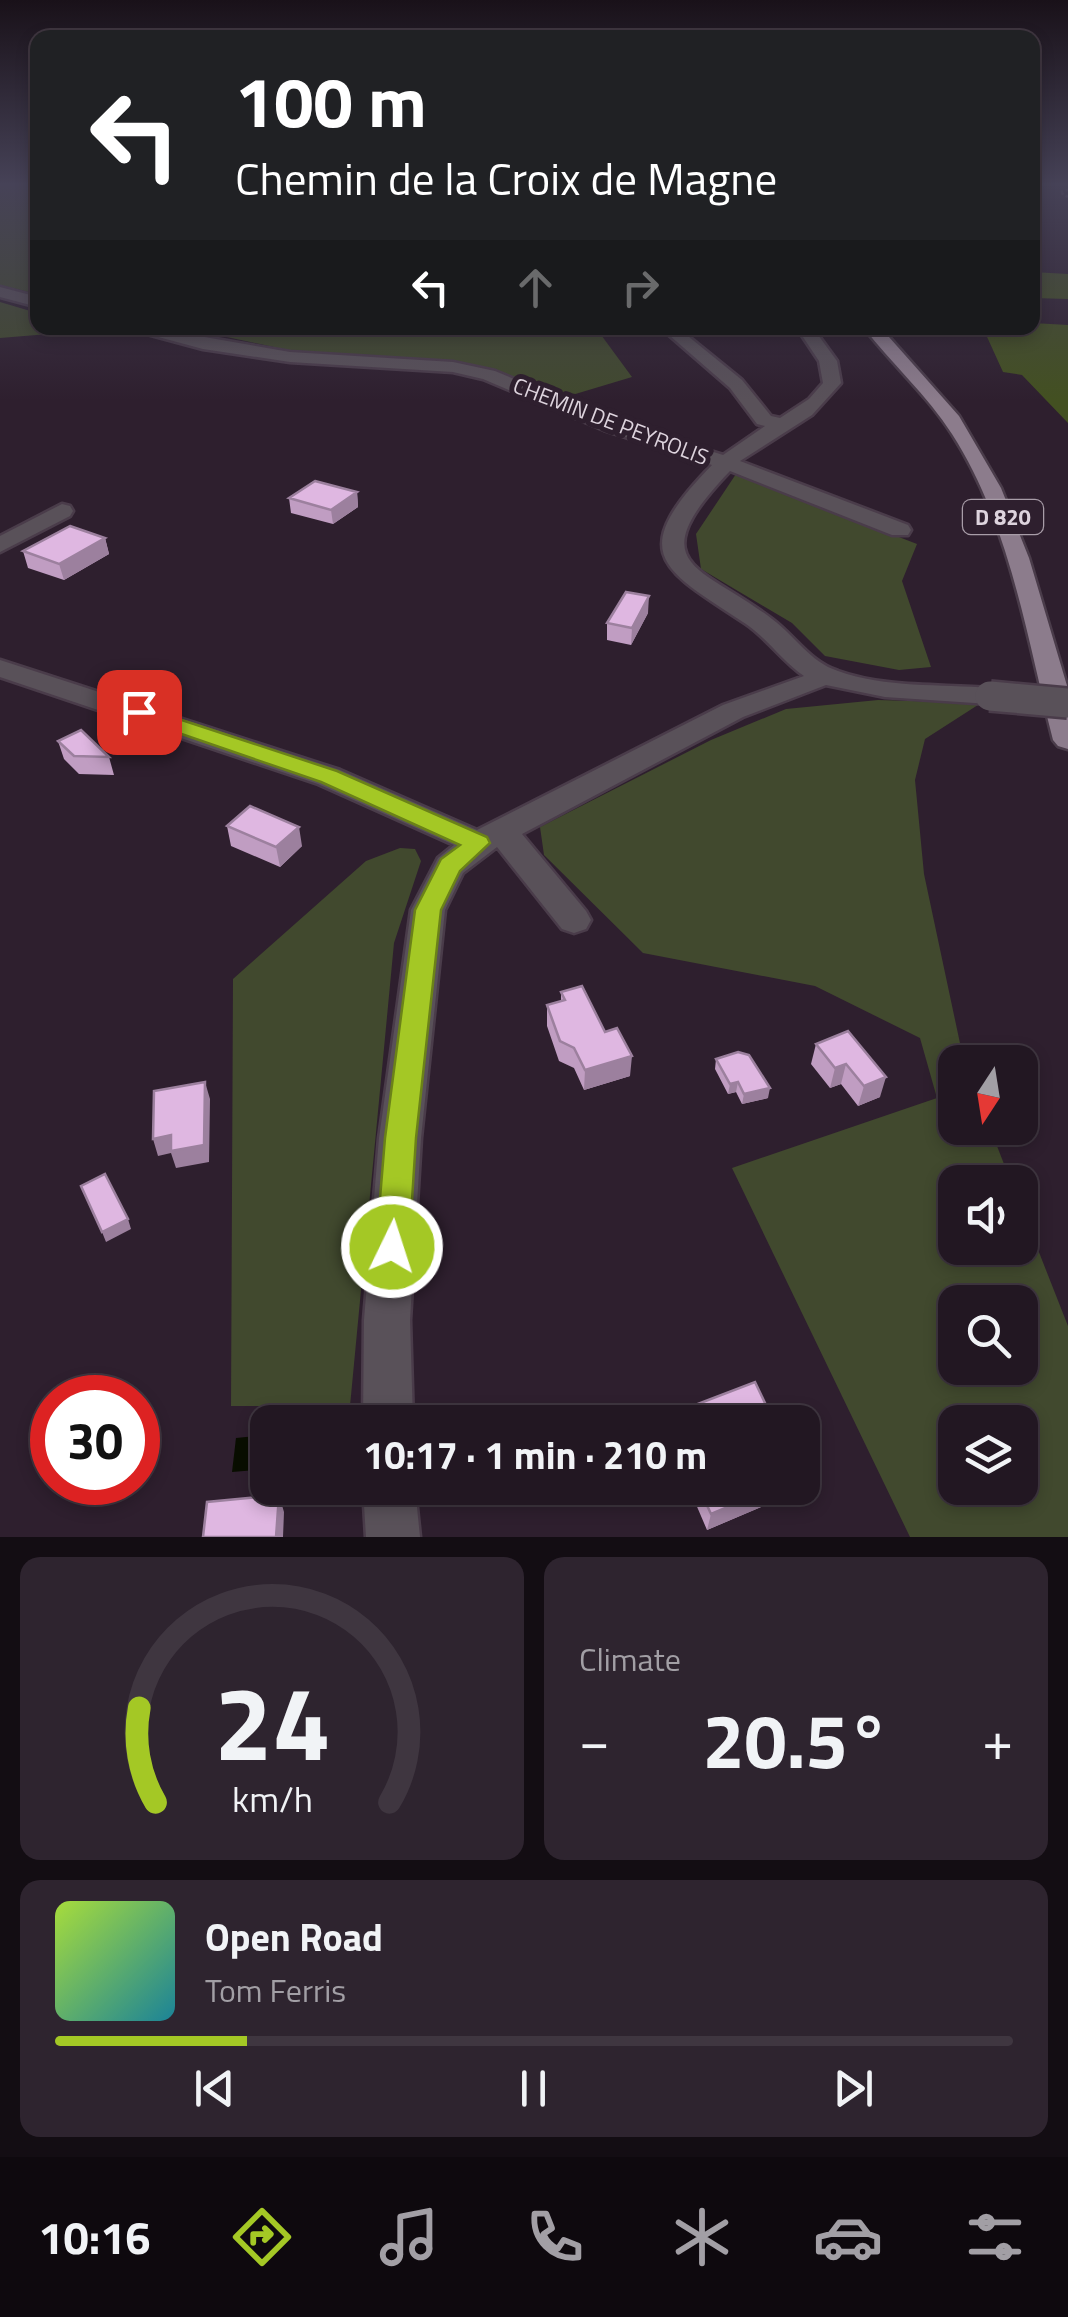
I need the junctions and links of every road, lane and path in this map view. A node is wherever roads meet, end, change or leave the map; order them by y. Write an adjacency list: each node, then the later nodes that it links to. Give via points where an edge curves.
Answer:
1 (0, 292): 2 (street)
2 (30, 300)
3 (163, 335): 8 (street, CHEMIN DE PEYROLIS, via 290,357 489,374)
4 (677, 335): 7 (street, via 736,384 764,420)
5 (811, 335): 7 (street, via 832,383 822,401)
6 (878, 335): 15 (main road, D 820, via 943,408 996,499)
7 (782, 424): 8 (street)
8 (724, 464): 10 (street); 13 (street, CHEMIN DE PEYROLIS, via 683,514 672,552 689,580 764,624)
9 (62, 511): 11 (street)
10 (900, 530)
11 (0, 545)
12 (0, 668): 16 (street, via 329,776)
13 (821, 675): 14 (street, bridge); 16 (street, via 732,711)
14 (1068, 703)
15 (1068, 740)
16 (490, 837): 17 (street); 18 (street, via 450,866 428,910 399,1156)
17 (574, 920)
18 (388, 1405)
19 (391, 1505): 20 (street)
20 (394, 1537)

